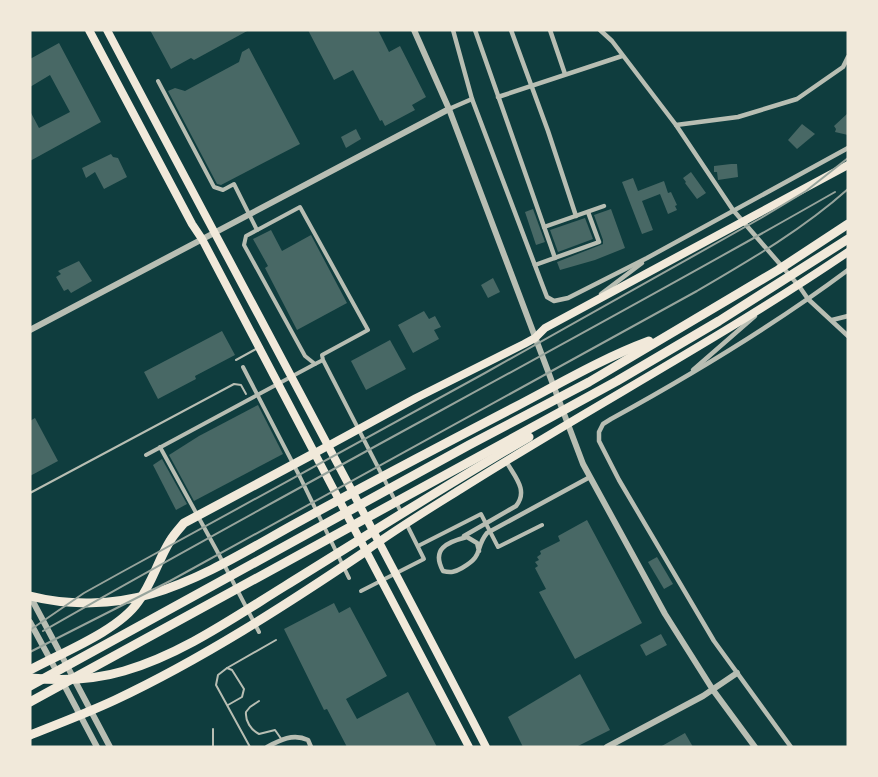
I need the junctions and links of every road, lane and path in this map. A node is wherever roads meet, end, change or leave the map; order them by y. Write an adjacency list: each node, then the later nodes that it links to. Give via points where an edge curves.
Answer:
1 (89, 30): 30 (main road)
2 (107, 30): 29 (main road)
3 (414, 30): 17 (street)
4 (453, 30): 16 (street)
5 (475, 30): 15 (street)
6 (511, 30): 14 (street)
7 (550, 30): 12 (street)
8 (600, 30): 9 (street)
9 (622, 56): 12 (street); 18 (street)
10 (848, 57): 11 (street)
11 (846, 69): 18 (street, via 797,99 738,117)
12 (565, 74): 14 (street)
13 (158, 81): 28 (street, via 214,187 223,190 234,184)
14 (530, 85): 15 (street); 24 (street)
15 (498, 97): 27 (street)
16 (472, 99): 17 (street); 35 (street)
17 (449, 110): 29 (street); 46 (street)
18 (676, 125): 22 (street)
19 (848, 148): 22 (street)
20 (848, 165): 25 (highway)
21 (604, 206): 23 (street)
22 (733, 210): 25 (street); 34 (street)
23 (588, 212): 24 (street); 33 (street, via 599,242)
24 (576, 216): 27 (street)
25 (742, 221): 37 (street); 39 (highway)
26 (848, 224): 44 (highway)
27 (544, 227): 33 (street)
28 (257, 230): 49 (street, via 300,207 368,330 322,355); 50 (street, via 246,236 244,245 305,356)
29 (214, 233): 30 (street); 58 (main road)
30 (202, 239): 43 (street); 47 (main road)
31 (848, 239): 52 (highway)
32 (848, 252): 37 (highway)
33 (555, 258): 35 (street)
34 (647, 258): 35 (street, via 559,300 547,297); 39 (street)
35 (535, 265)
36 (848, 270): 38 (street)
37 (799, 286): 38 (street); 40 (highway)
38 (808, 299): 42 (street); 53 (street)
39 (590, 304): 46 (highway, via 545,328)
40 (769, 304): 53 (street); 56 (highway)
41 (848, 316): 42 (street)
42 (832, 320): 45 (street)
43 (30, 330)
44 (670, 334): 72 (highway, via 606,360 175,585 109,602 67,602); 80 (highway, via 589,382)
45 (848, 336)
46 (535, 338): 56 (street); 58 (highway)
47 (259, 348): 48 (lane); 59 (main road)
48 (236, 360)
49 (323, 360): 50 (street); 67 (street)
50 (315, 364): 55 (street)
51 (243, 367): 55 (street)
52 (617, 381): 79 (highway, via 176,651 102,676); 83 (highway)
53 (680, 381): 78 (street, via 603,424 599,441)
54 (246, 394): 63 (lane, via 241,385 234,384)
55 (257, 395): 57 (street); 70 (street)
56 (567, 424): 61 (highway); 62 (street)
57 (160, 447): 60 (street); 74 (street)
58 (327, 447): 59 (highway); 66 (main road)
59 (314, 454): 69 (main road); 77 (highway, via 184,523 129,613)
60 (146, 455)
61 (506, 461): 65 (street, via 521,488 521,501); 66 (highway)
62 (590, 477): 68 (street, via 486,533); 81 (street, via 665,614)
63 (30, 493)
64 (542, 525): 67 (street, via 498,547 481,514)
65 (460, 539): 68 (street, via 472,539); 68 (street, via 438,554 443,571 454,572 474,561)
66 (380, 540): 69 (highway); 95 (main road)
67 (418, 546): 71 (street, via 424,559)
68 (479, 550)
69 (366, 551): 86 (highway, via 218,644 114,701); 94 (main road)
70 (349, 578)
71 (361, 591)
72 (30, 596): 89 (street)
73 (30, 622): 88 (street)
74 (259, 632)
75 (276, 640): 76 (lane)
76 (227, 668): 84 (lane, via 218,675 216,685); 84 (lane, via 244,689 242,697)
77 (30, 670)
78 (737, 673): 81 (street); 98 (street)
79 (30, 678)
80 (30, 686)
81 (713, 690): 96 (street); 97 (street)
82 (259, 701): 87 (lane, via 246,712 248,724 258,734 275,730)
83 (30, 702)
84 (228, 705): 91 (lane)
85 (213, 729): 90 (lane)
86 (30, 735)
87 (282, 740): 92 (street); 93 (street, via 302,738)
88 (97, 747)
89 (110, 747)
90 (213, 747)
91 (250, 747)
92 (267, 747)
93 (311, 747)
94 (468, 747)
95 (486, 747)
96 (607, 747)
97 (755, 747)
98 (791, 747)

